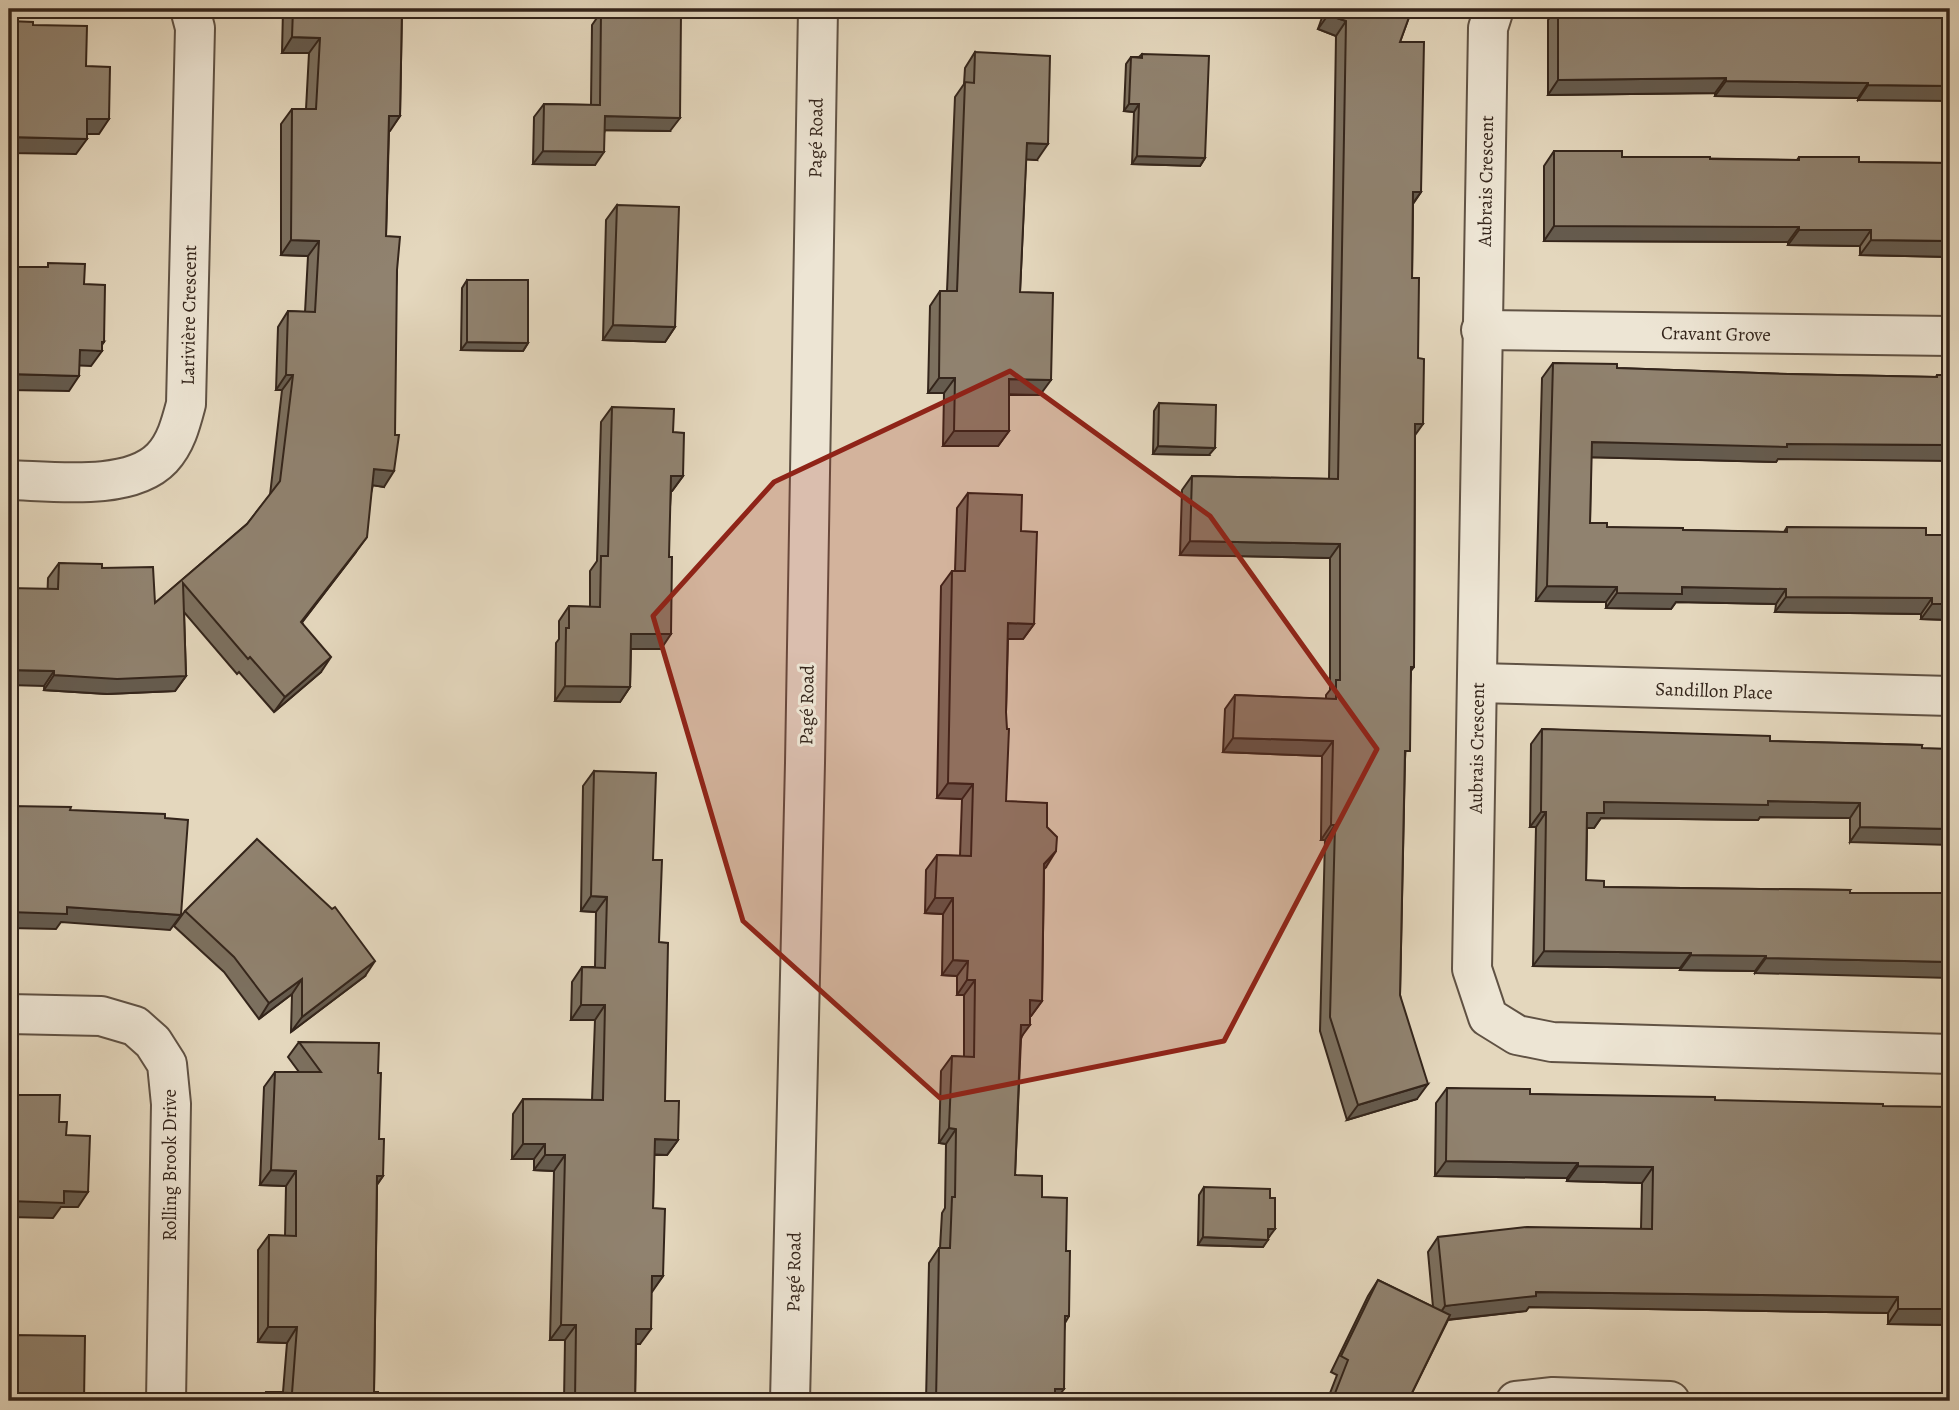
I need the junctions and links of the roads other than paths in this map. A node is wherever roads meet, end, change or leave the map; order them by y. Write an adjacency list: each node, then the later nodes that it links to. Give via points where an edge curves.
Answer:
1 (190, 9): 6 (street, Larivière Crescent, via 195,27 186,404 179,433 161,459 136,474 106,482)
2 (818, 9): 12 (street, Pagé Road)
3 (1494, 9): 4 (street, Aubrais Crescent, via 1488,28)
4 (1481, 330): 5 (street, Cravant Grove); 7 (street, Aubrais Crescent)
5 (1950, 336)
6 (9, 480)
7 (1478, 683): 8 (street, Sandillon Place); 10 (street, Aubrais Crescent, via 1472,969 1488,1017 1517,1035 1552,1042)
8 (1950, 696)
9 (9, 1014): 11 (street, Rolling Brook Drive, via 101,1016 135,1026 167,1064 172,1104)
10 (1950, 1054)
11 (166, 1401)
12 (790, 1401)
13 (1516, 1401): 14 (street, via 1553,1397)
14 (1670, 1401)

